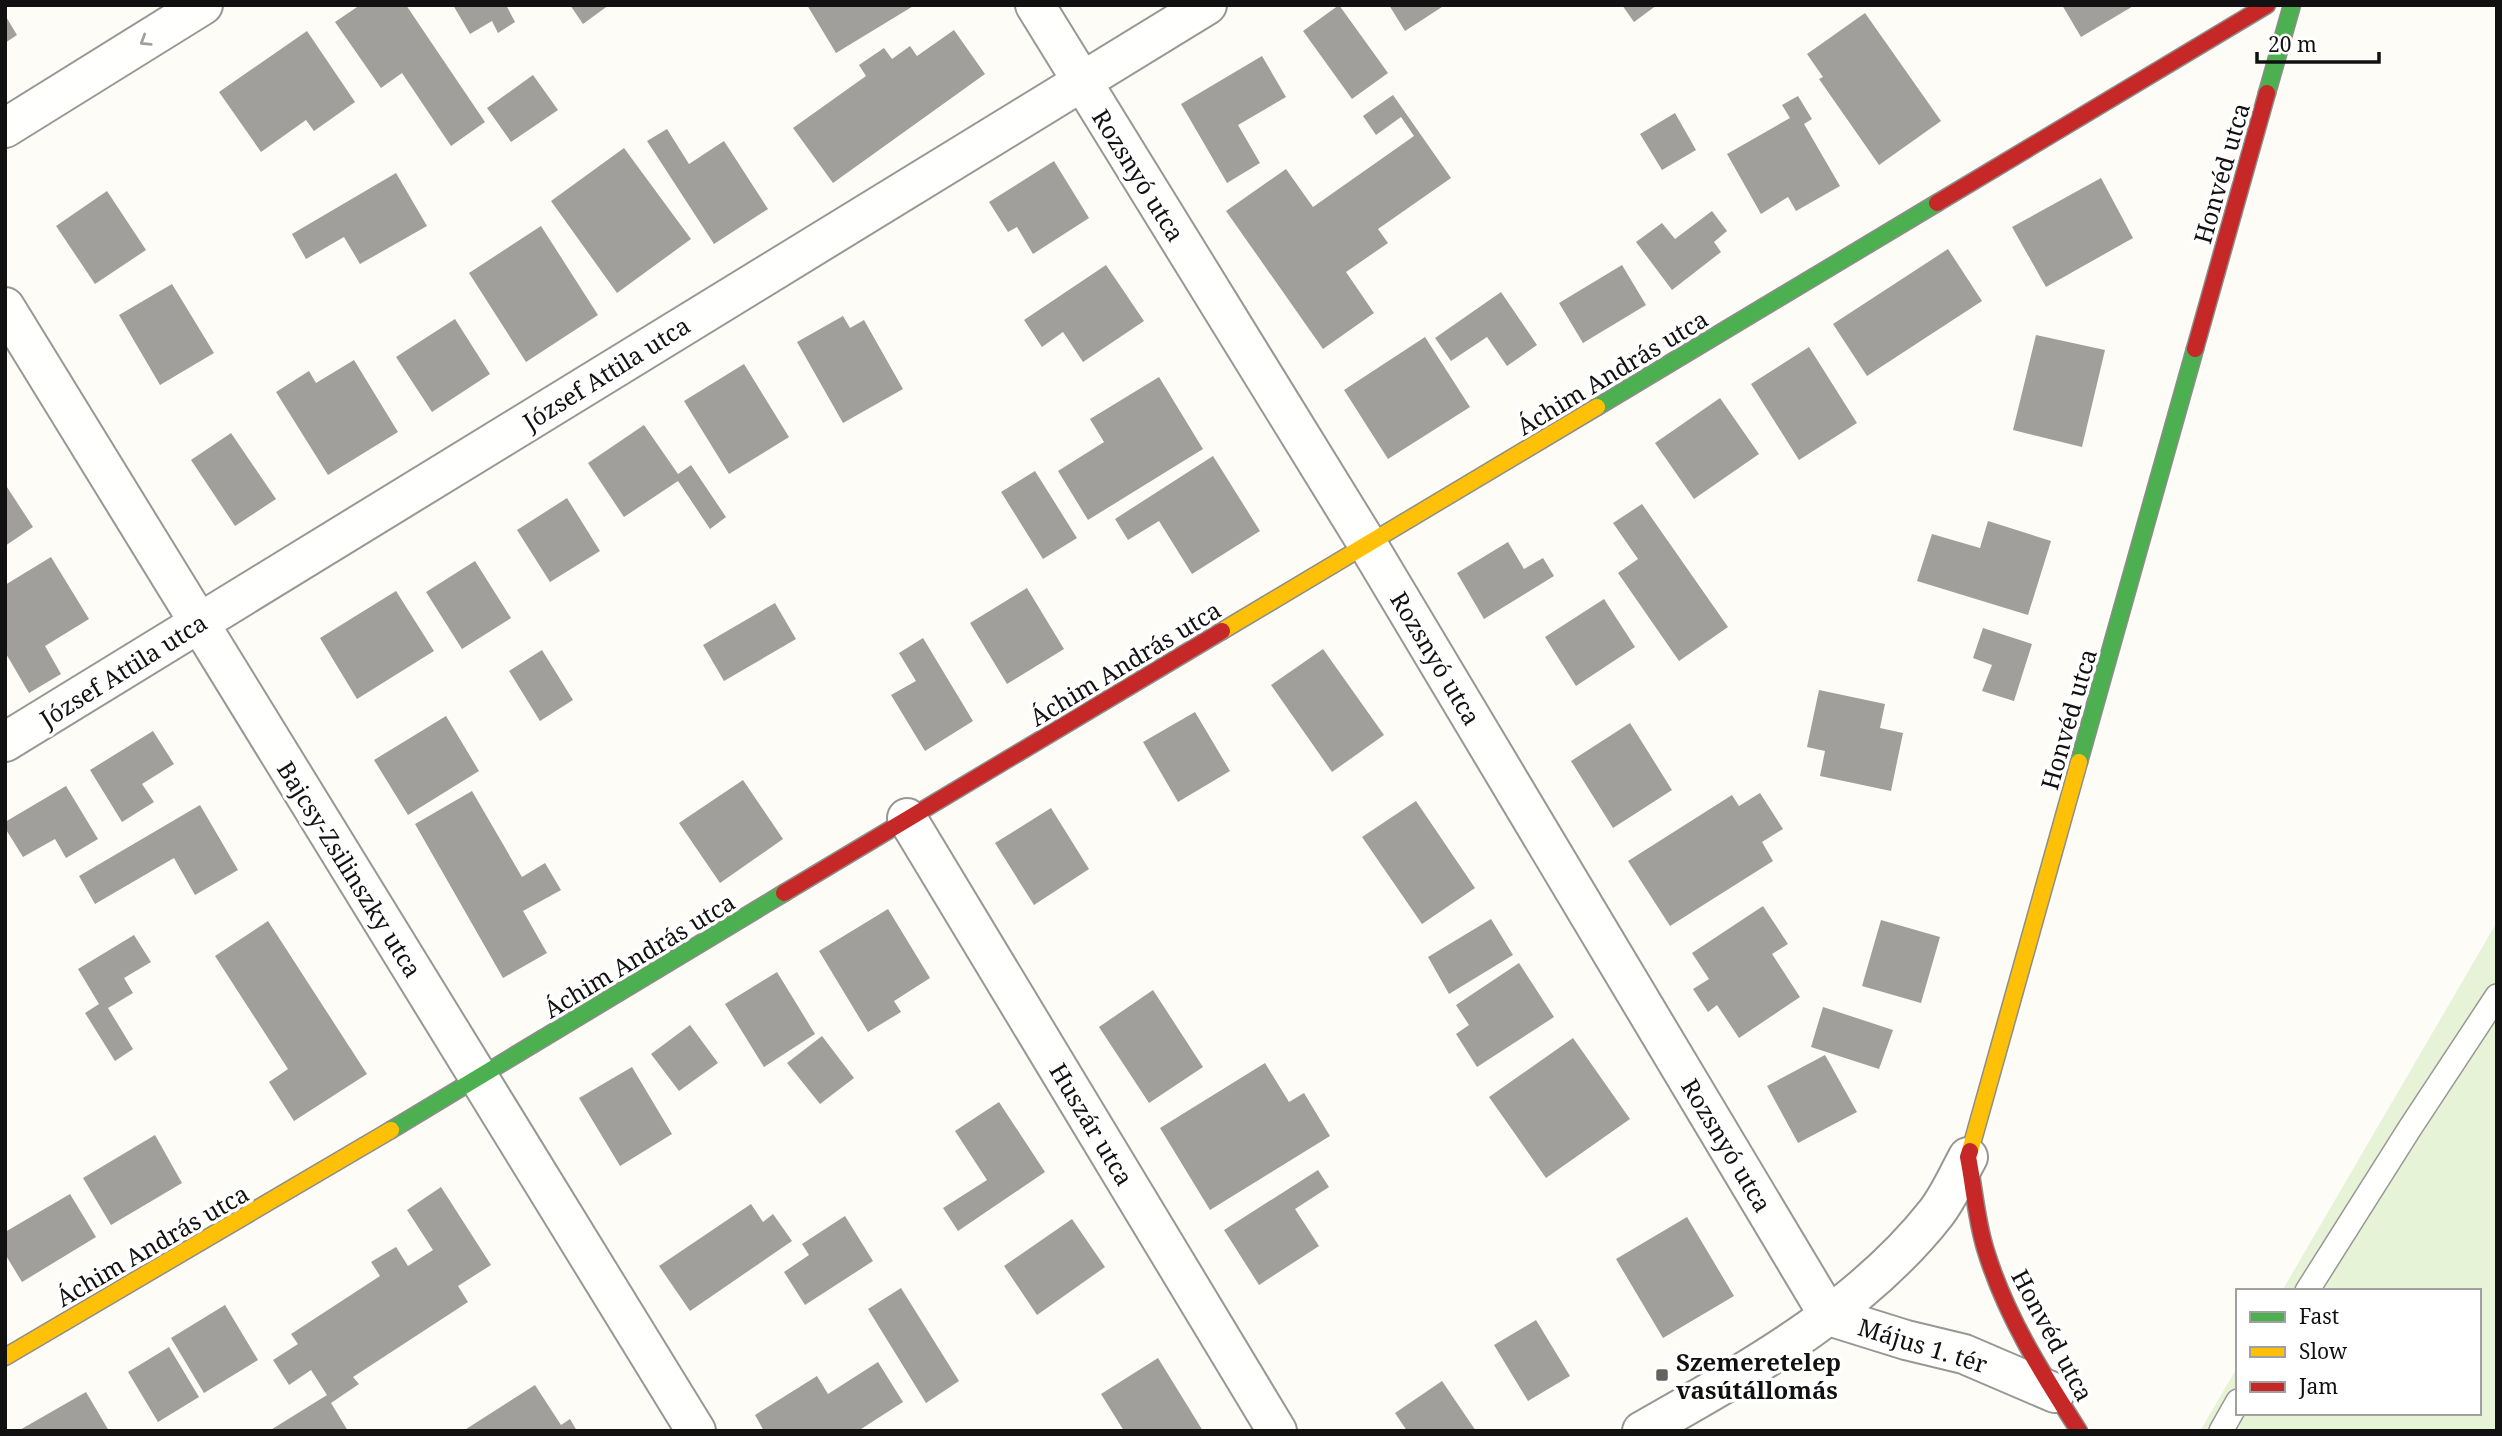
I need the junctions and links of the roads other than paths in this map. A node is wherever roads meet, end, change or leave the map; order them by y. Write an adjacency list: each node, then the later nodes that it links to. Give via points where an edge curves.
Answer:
1 (203, 5): 7 (street, one-way to 7)
2 (1035, 5): 6 (street, Rozsnyó utca)
3 (1207, 5): 6 (street, József Attila utca)
4 (2267, 5): 9 (street, Áchim András utca)
5 (2292, 5): 15 (street, Honvéd utca)
6 (1080, 81): 9 (street, Rozsnyó utca); 10 (street, József Attila utca)
7 (5, 128)
8 (5, 307): 10 (street, Bajcsy-Zsilinszky utca)
9 (1368, 545): 12 (street, Áchim András utca); 17 (street, Rozsnyó utca)
10 (199, 623): 11 (street, József Attila utca); 14 (street, Bajcsy-Zsilinszky utca)
11 (5, 742)
12 (907, 818): 14 (street, Áchim András utca); 23 (street, Huszár utca)
13 (2497, 996): 16 (lane)
14 (479, 1078): 18 (street, Áchim András utca); 22 (street, Bajcsy-Zsilinszky utca)
15 (1968, 1157): 17 (street, Május 1. tér, via 1937,1211 1891,1262); 19 (street, Honvéd utca, via 1984,1247 2007,1308)
16 (2308, 1289)
17 (1829, 1316): 19 (street, Május 1. tér, via 1964,1354); 21 (street, Május 1. tér)
18 (5, 1357)
19 (2055, 1393): 24 (street, Honvéd utca)
20 (2236, 1405): 25 (lane)
21 (1654, 1423)
22 (696, 1431)
23 (1277, 1431)
24 (2079, 1431)
25 (2221, 1431)

